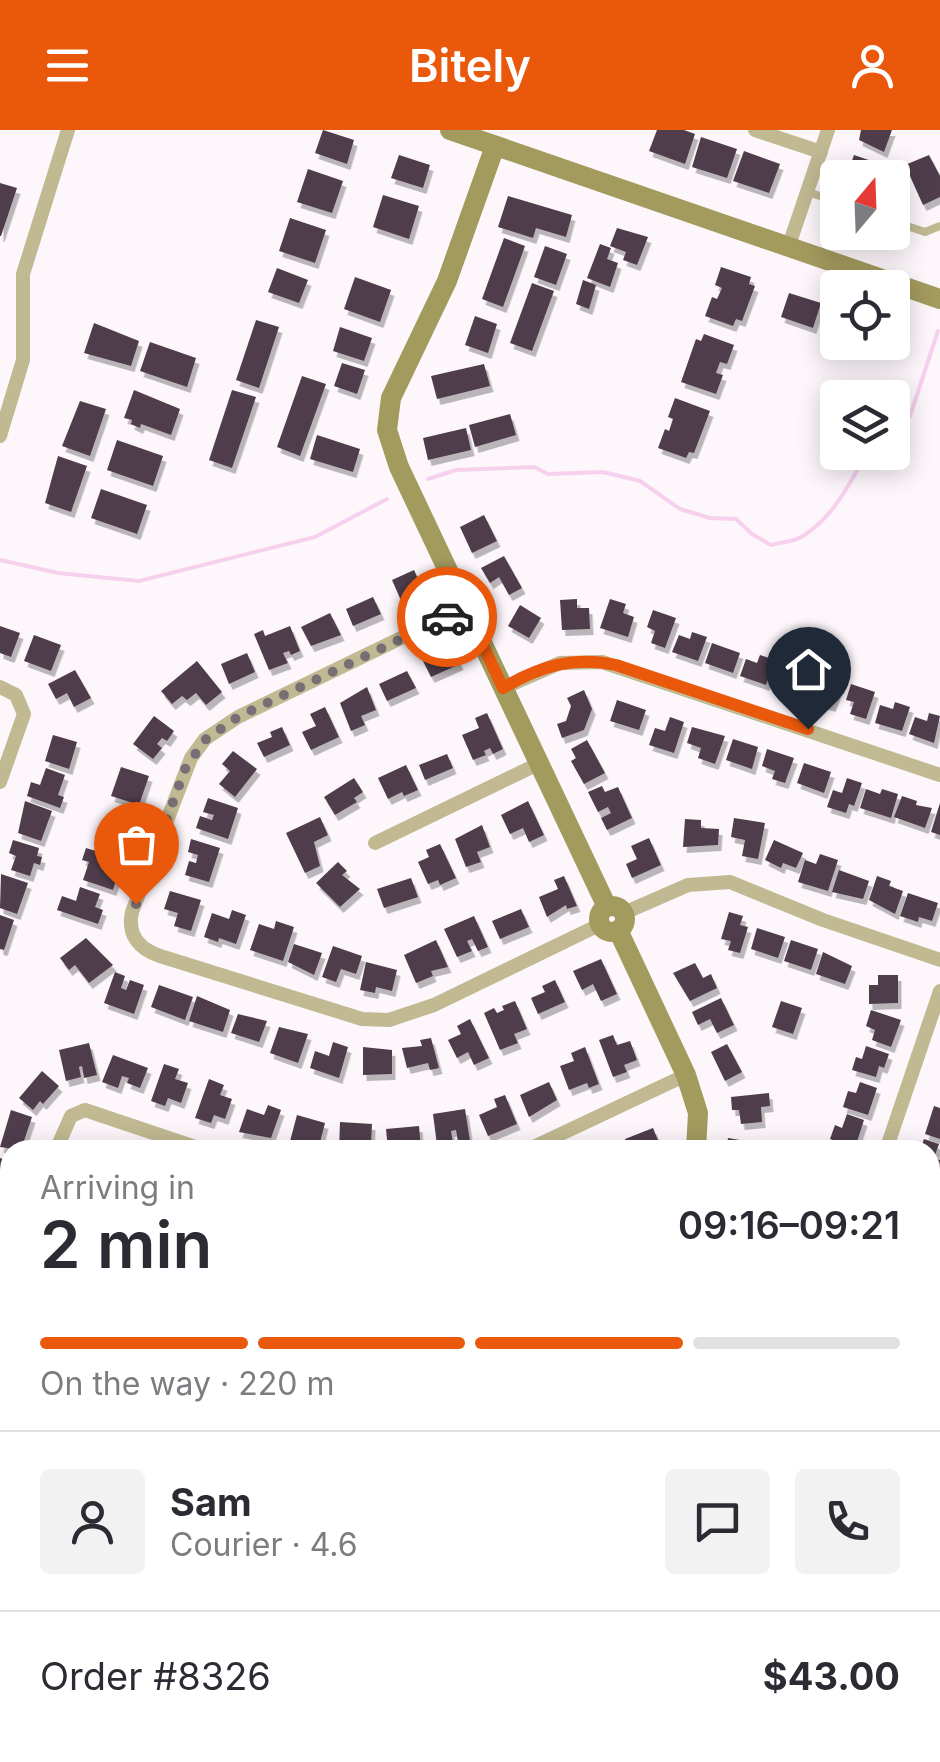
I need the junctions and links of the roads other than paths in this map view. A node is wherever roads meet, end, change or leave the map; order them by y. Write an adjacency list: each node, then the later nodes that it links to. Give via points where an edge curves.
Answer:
1 (68, 130): 13 (street, via 24,274 23,360)
2 (450, 130): 5 (street)
3 (755, 130): 6 (street)
4 (828, 130): 6 (street)
5 (494, 146): 11 (street); 14 (street, via 448,280 390,398 387,430)
6 (821, 152): 7 (street)
7 (808, 192): 8 (lane); 11 (street)
8 (820, 196)
9 (940, 226): 10 (lane, via 925,232)
10 (910, 227)
11 (788, 248): 12 (street)
12 (940, 299)
13 (0, 436)
14 (465, 607): 16 (street); 21 (street, via 238,717 205,740 185,769 132,912 132,930 141,946 160,956 375,1021 434,1005)
15 (0, 687): 19 (street, via 16,695 24,714)
16 (503, 688): 17 (street); 18 (street, via 560,662 602,662)
17 (538, 764): 20 (street); 21 (street)
18 (940, 774)
19 (0, 782)
20 (375, 843)
21 (612, 919): 22 (street, via 688,885 730,882); 24 (street)
22 (940, 960)
23 (940, 991): 29 (street)
24 (686, 1075): 27 (street); 28 (street, via 698,1114)
25 (60, 1140): 26 (street, via 71,1116 86,1110)
26 (176, 1140)
27 (548, 1140)
28 (697, 1140)
29 (889, 1140)

